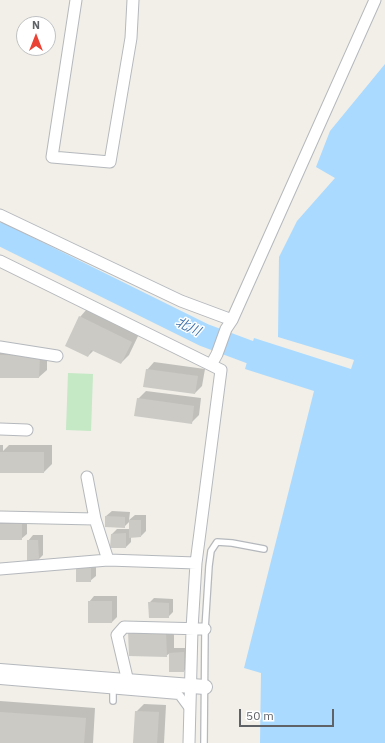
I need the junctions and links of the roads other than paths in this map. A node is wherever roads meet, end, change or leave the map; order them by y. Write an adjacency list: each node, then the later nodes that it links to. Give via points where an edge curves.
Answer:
1 (76, 0): 2 (street, via 52,157 110,162 131,38)
2 (133, 0)
3 (375, 0): 6 (street)
4 (0, 215): 6 (street)
5 (0, 261): 9 (street)
6 (229, 324): 9 (street)
7 (0, 347): 8 (street)
8 (56, 356)
9 (211, 365): 17 (street, via 222,370)
10 (0, 429): 11 (street)
11 (27, 430)
12 (87, 477): 14 (street)
13 (0, 517): 14 (street)
14 (95, 519): 16 (street)
15 (264, 549): 20 (lane, via 218,542 211,551)
16 (108, 560): 17 (street); 18 (street)
17 (196, 563): 19 (street)
18 (0, 569)
19 (192, 629): 20 (street); 23 (street, via 124,627 117,635); 25 (street)
20 (205, 629): 25 (lane)
21 (0, 671): 24 (street)
22 (0, 680): 24 (street)
23 (128, 682): 24 (street); 25 (street)
24 (113, 685): 26 (lane); 27 (street, via 179,695)
25 (198, 687): 27 (street); 29 (lane)
26 (113, 701)
27 (190, 710): 28 (street)
28 (190, 743)
29 (204, 743)

